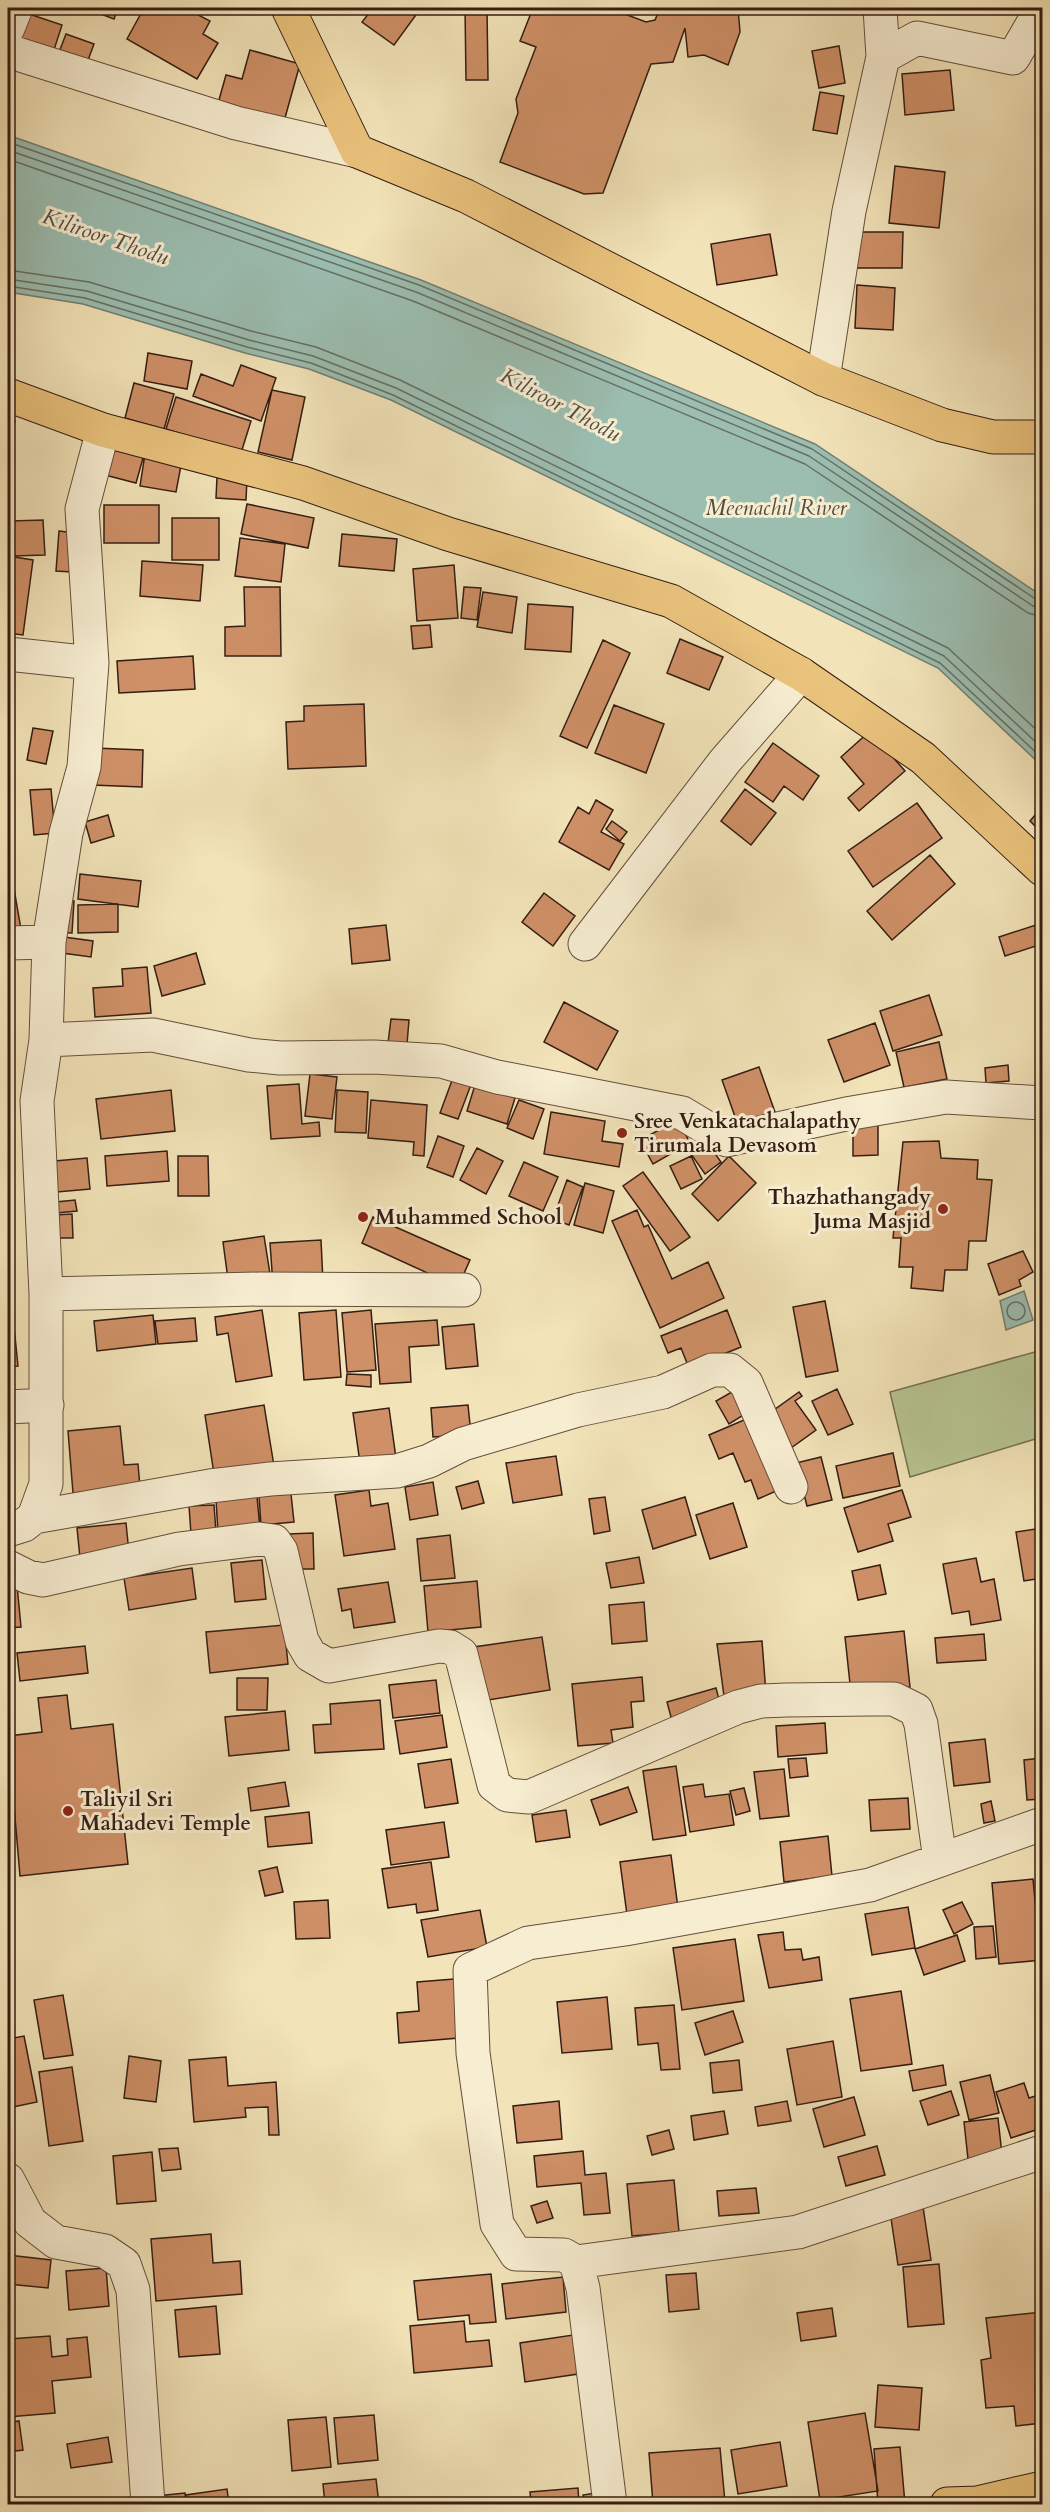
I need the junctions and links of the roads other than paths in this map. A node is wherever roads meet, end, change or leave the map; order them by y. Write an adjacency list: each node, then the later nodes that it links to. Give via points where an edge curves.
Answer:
1 (16, 8): 5 (street)
2 (288, 8): 8 (main road)
3 (880, 8): 7 (street)
4 (1042, 8): 7 (street, via 1013,58 917,38)
5 (8, 28)
6 (8, 51): 8 (street, via 236,123)
7 (883, 57): 9 (street, via 849,211)
8 (357, 151): 9 (main road, via 466,196)
9 (823, 379): 12 (main road, via 942,425 993,437)
10 (8, 395): 11 (main road)
11 (103, 430): 14 (street, via 82,508); 15 (main road, via 303,483 448,534 671,601)
12 (1042, 437)
13 (8, 654): 14 (street)
14 (92, 663): 17 (street, via 84,767 66,833)
15 (801, 674): 16 (main road, via 923,758); 19 (street, via 725,760)
16 (1042, 869)
17 (50, 942): 18 (street); 20 (street)
18 (8, 943)
19 (585, 944)
20 (46, 1040): 21 (street, via 153,1035 280,1058 441,1061 497,1077 682,1113 727,1140 946,1097); 23 (street, via 37,1101)
21 (1042, 1103)
22 (464, 1290): 23 (street, via 260,1288)
23 (46, 1294): 24 (street)
24 (47, 1405): 25 (street); 27 (street, via 46,1484)
25 (8, 1407)
26 (791, 1486): 27 (street, via 746,1383 730,1370 712,1370 663,1392 567,1413 463,1444 397,1471 210,1486)
27 (21, 1523)
28 (8, 1567): 30 (street, via 43,1580 179,1549 259,1539 274,1541 281,1551 302,1641 310,1655 329,1666 439,1646 461,1654 494,1785 507,1795 529,1797 738,1707 761,1701 894,1699 916,1710 921,1724)
29 (1042, 1824): 30 (street)
30 (940, 1860): 33 (street, via 870,1885 528,1943 470,1970 473,2053 498,2224 516,2254 564,2255)
31 (1042, 2152): 33 (street, via 798,2232)
32 (8, 2180): 35 (street, via 30,2222 56,2242 105,2251 124,2264 133,2290)
33 (576, 2262): 36 (street, via 583,2288)
34 (1042, 2488): 37 (main road, via 977,2503)
35 (148, 2505)
36 (610, 2505)
37 (947, 2505)

